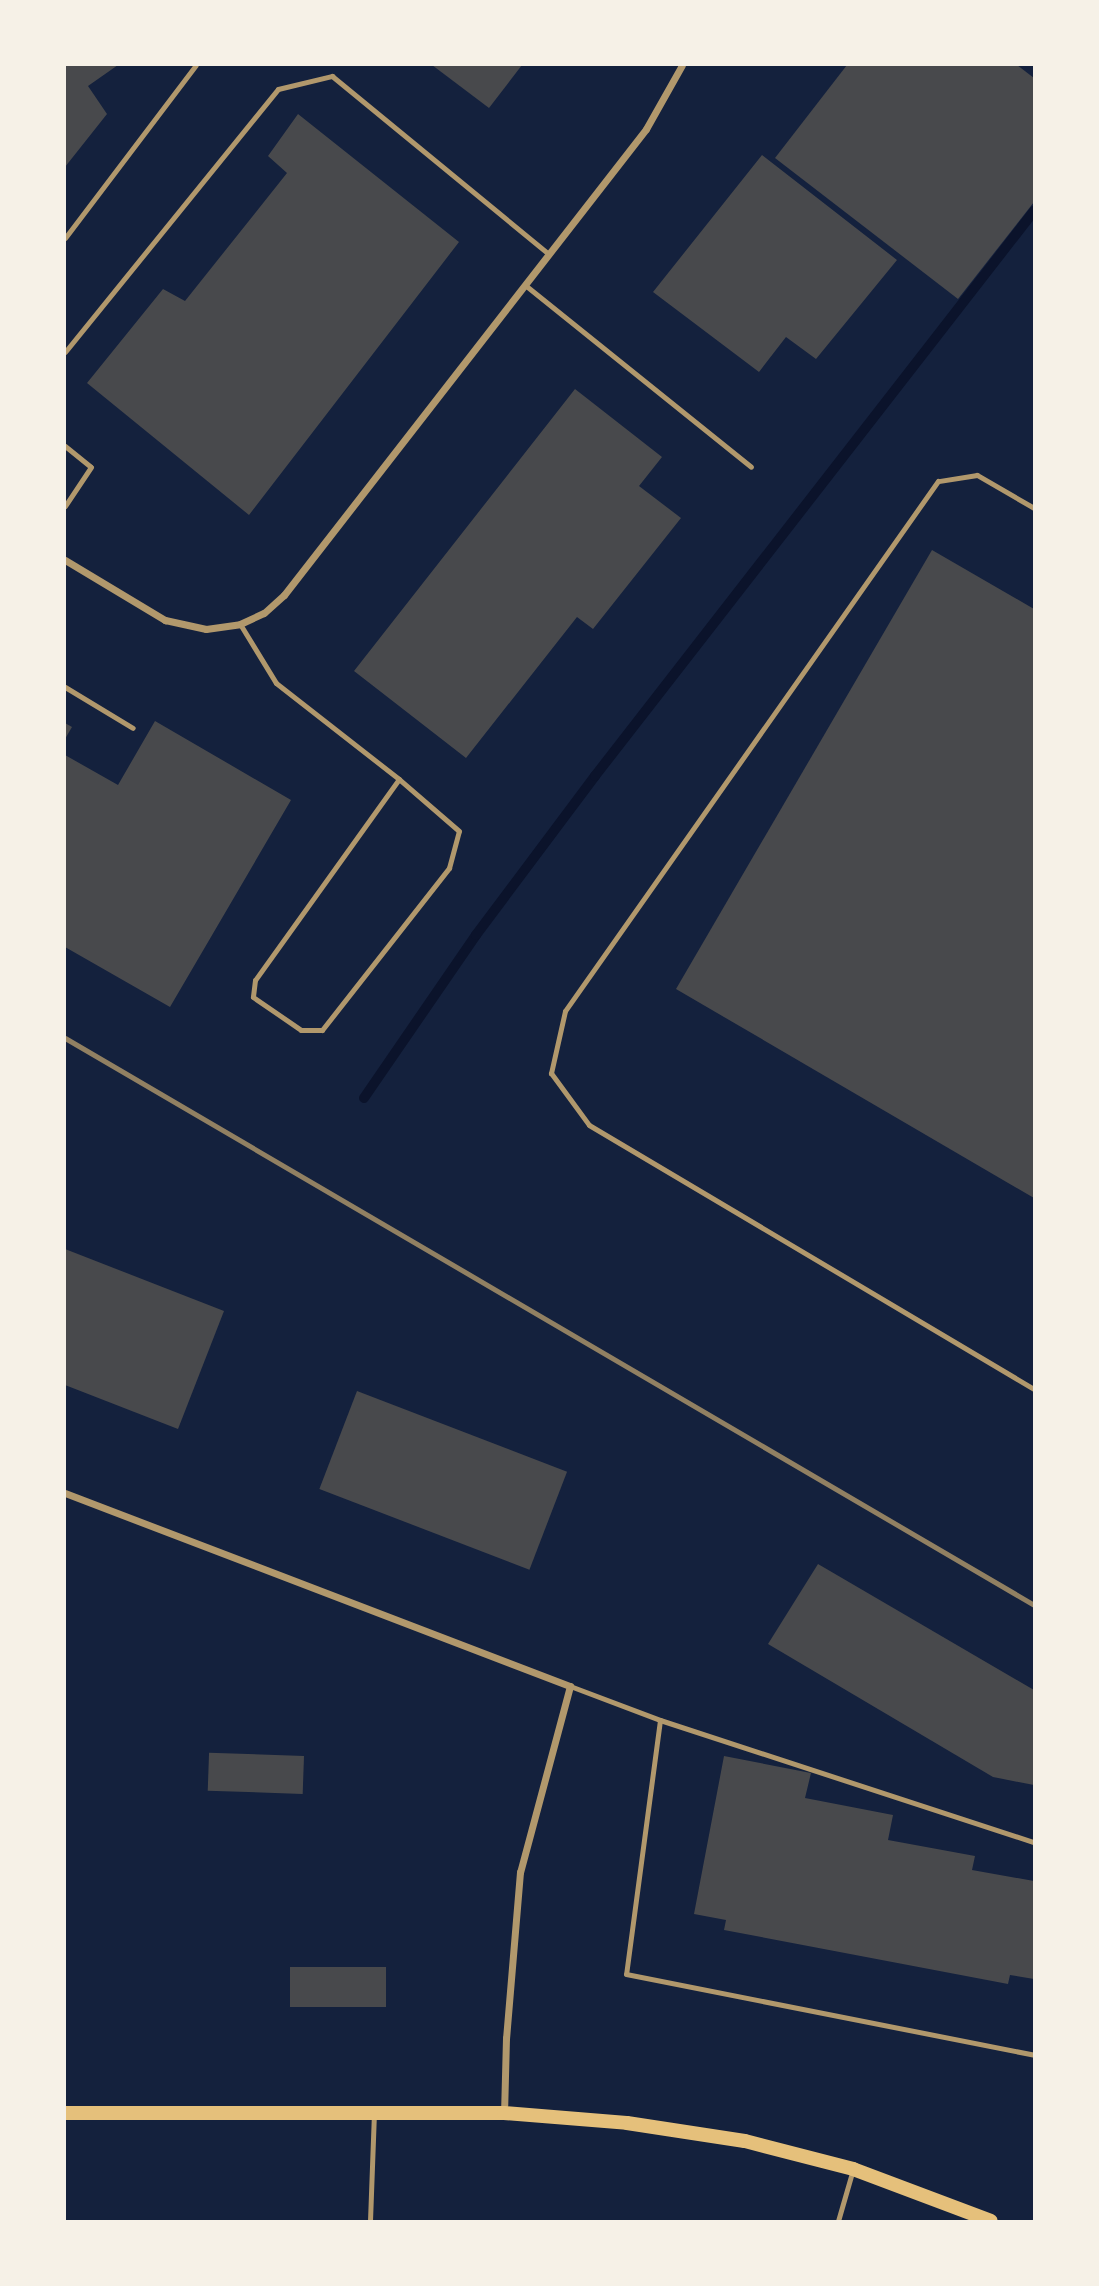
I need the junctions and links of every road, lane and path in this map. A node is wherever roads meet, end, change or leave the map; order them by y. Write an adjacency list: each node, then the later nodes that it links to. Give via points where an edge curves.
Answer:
1 (196, 65): 3 (lane)
2 (682, 65): 4 (street, via 646,129)
3 (65, 238)
4 (549, 254): 5 (street); 6 (lane, via 332,76 278,89)
5 (525, 285): 8 (lane); 12 (street, via 285,595 264,613)
6 (65, 352)
7 (65, 446): 9 (lane, via 91,467)
8 (751, 467)
9 (65, 506)
10 (1034, 508): 16 (lane, via 977,475 937,481 565,1011 551,1073 589,1125)
11 (65, 560): 12 (street, via 165,620 206,629)
12 (240, 624): 15 (lane, via 276,683)
13 (65, 687): 14 (lane)
14 (133, 728)
15 (399, 779): 15 (lane, via 255,979 253,997 301,1030 322,1030 449,868 459,831)
16 (1034, 1389)
17 (65, 1493): 18 (street)
18 (570, 1686): 19 (lane); 24 (street, via 520,1872)
19 (660, 1720): 20 (lane); 21 (lane, via 626,1973)
20 (1034, 1842)
21 (1034, 2055)
22 (65, 2113): 23 (main road)
23 (374, 2113): 24 (main road); 26 (lane)
24 (504, 2113): 25 (main road, via 627,2123 745,2141)
25 (853, 2169): 27 (lane); 28 (main road)
26 (370, 2221)
27 (838, 2221)
28 (991, 2221)

